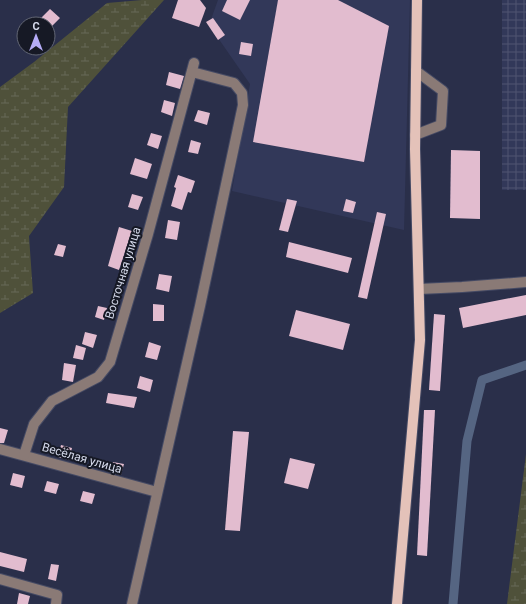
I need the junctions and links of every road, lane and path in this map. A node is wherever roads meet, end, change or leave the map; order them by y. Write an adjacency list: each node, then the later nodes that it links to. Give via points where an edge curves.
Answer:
1 (417, 0): 2 (main road)
2 (416, 71): 3 (main road); 3 (street, via 443,91 441,125)
3 (415, 135): 5 (main road)
4 (526, 282): 5 (street)
5 (419, 289): 12 (main road, via 420,340)
6 (0, 449): 7 (street, Весёлая улица)
7 (24, 455): 8 (street, Весёлая улица); 8 (street, Восточная улица, via 34,424 52,401 98,377 110,362 193,67 234,83 242,93 243,105)
8 (157, 492): 11 (street)
9 (0, 579): 10 (street, via 57,595)
10 (56, 604)
11 (132, 604)
12 (397, 604)

